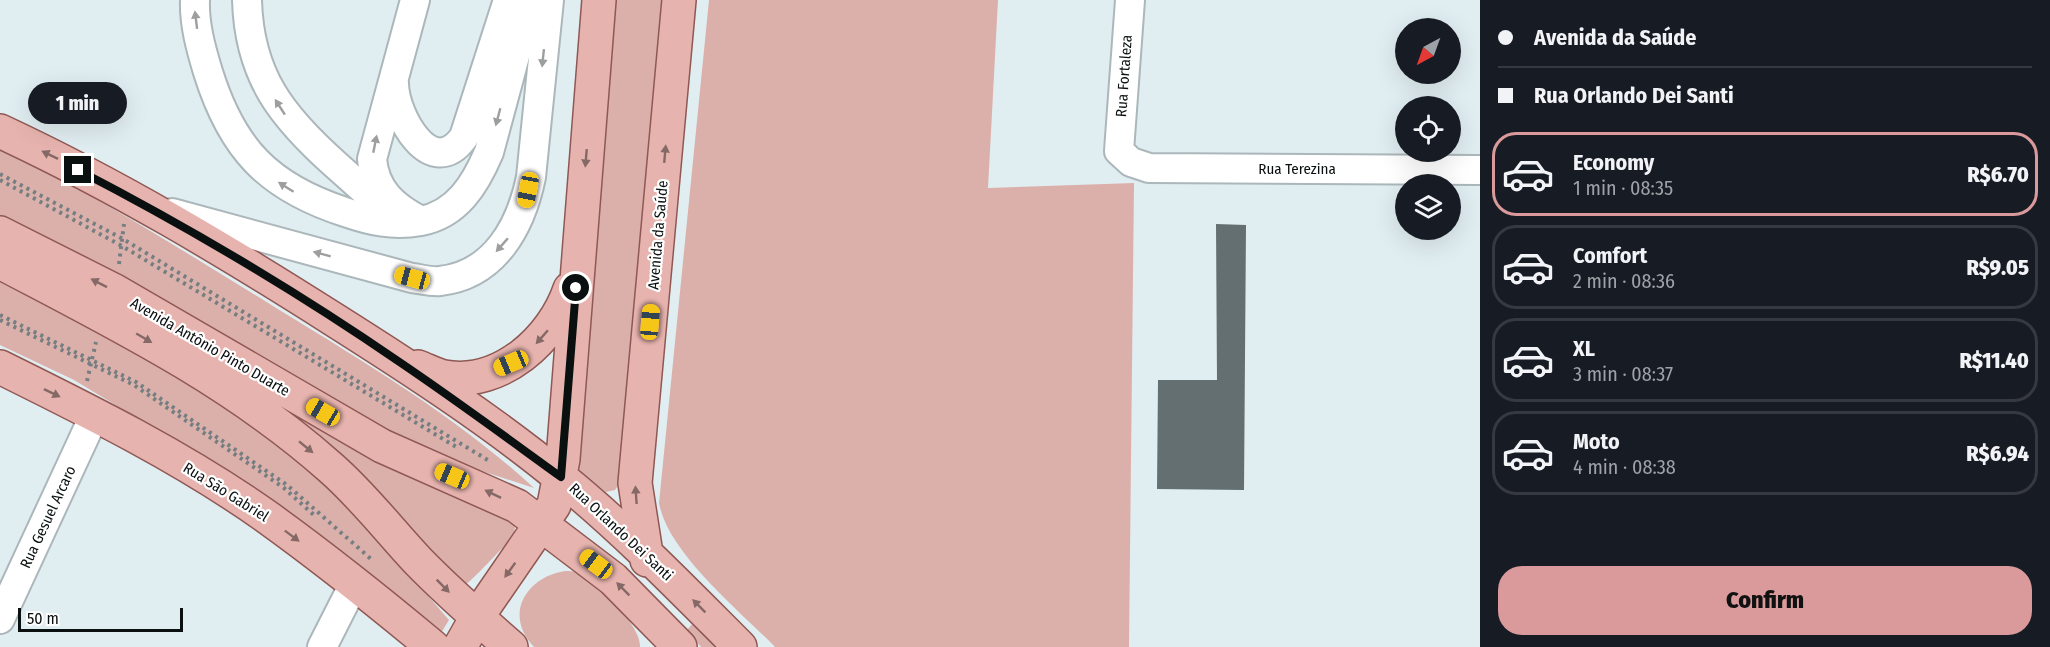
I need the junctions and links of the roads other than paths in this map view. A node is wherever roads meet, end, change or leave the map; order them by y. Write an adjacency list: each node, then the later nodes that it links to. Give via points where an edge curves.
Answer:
1 (195, 0): 15 (street, one-way to 1, via 386,224 367,219 301,196 265,171 239,142 217,98 201,46)
2 (247, 0): 15 (street, one-way to 2, via 376,201 300,133 279,107 255,50)
3 (415, 0): 10 (street)
4 (508, 0): 10 (street, via 464,137 457,147 439,153 419,142 398,110)
5 (530, 0): 15 (street, one-way to 15, via 480,174 455,206)
6 (549, 0): 14 (street, one-way to 14, via 526,203 516,228 501,247 462,276 438,281 412,278)
7 (599, 0): 18 (main road, one-way to 18)
8 (679, 0): 24 (main road, Avenida da Saúde, one-way to 8, via 635,483)
9 (1130, 0): 12 (street, Rua Fortaleza)
10 (394, 82): 15 (street, one-way to 10, via 388,199 373,172 377,134)
11 (0, 131): 14 (main road, Rua Orlando Dei Santi, one-way to 11)
12 (1119, 151): 13 (street, Rua Terezina, via 1131,162 1149,168)
13 (1480, 170)
14 (136, 213): 19 (main road, Rua Orlando Dei Santi, via 275,282)
15 (421, 221)
16 (0, 232): 23 (main road, Avenida Antônio Pinto Duarte, one-way to 16, via 491,493 382,446 115,291)
17 (0, 262): 26 (main road, Avenida Antônio Pinto Duarte, one-way to 26, via 140,335 274,420 345,481 420,563)
18 (577, 267): 19 (main road, one-way to 19, via 552,325 531,349 511,363 468,377 444,377); 22 (main road)
19 (397, 360): 22 (main road, Rua Orlando Dei Santi)
20 (0, 367): 21 (main road, Rua São Gabriel, one-way to 21)
21 (90, 402): 25 (main road, Rua São Gabriel, one-way to 25, via 266,516); 27 (street, Rua Gesuel Arcaro)
22 (561, 477): 23 (main road, via 554,506); 24 (main road, Rua Orlando Dei Santi)
23 (543, 524): 26 (main road, one-way to 26); 28 (main road, Avenida Antônio Pinto Duarte, one-way to 23, via 614,579)
24 (645, 552): 28 (main road, Avenida da Saúde); 33 (main road, Rua Orlando Dei Santi, one-way to 24)
25 (355, 582): 29 (street); 30 (main road, Rua São Gabriel)
26 (477, 617): 31 (main road); 32 (main road, Avenida Antônio Pinto Duarte)
27 (0, 619)
28 (669, 641)
29 (322, 647)
30 (433, 647)
31 (460, 647)
32 (511, 647)
33 (740, 647)

